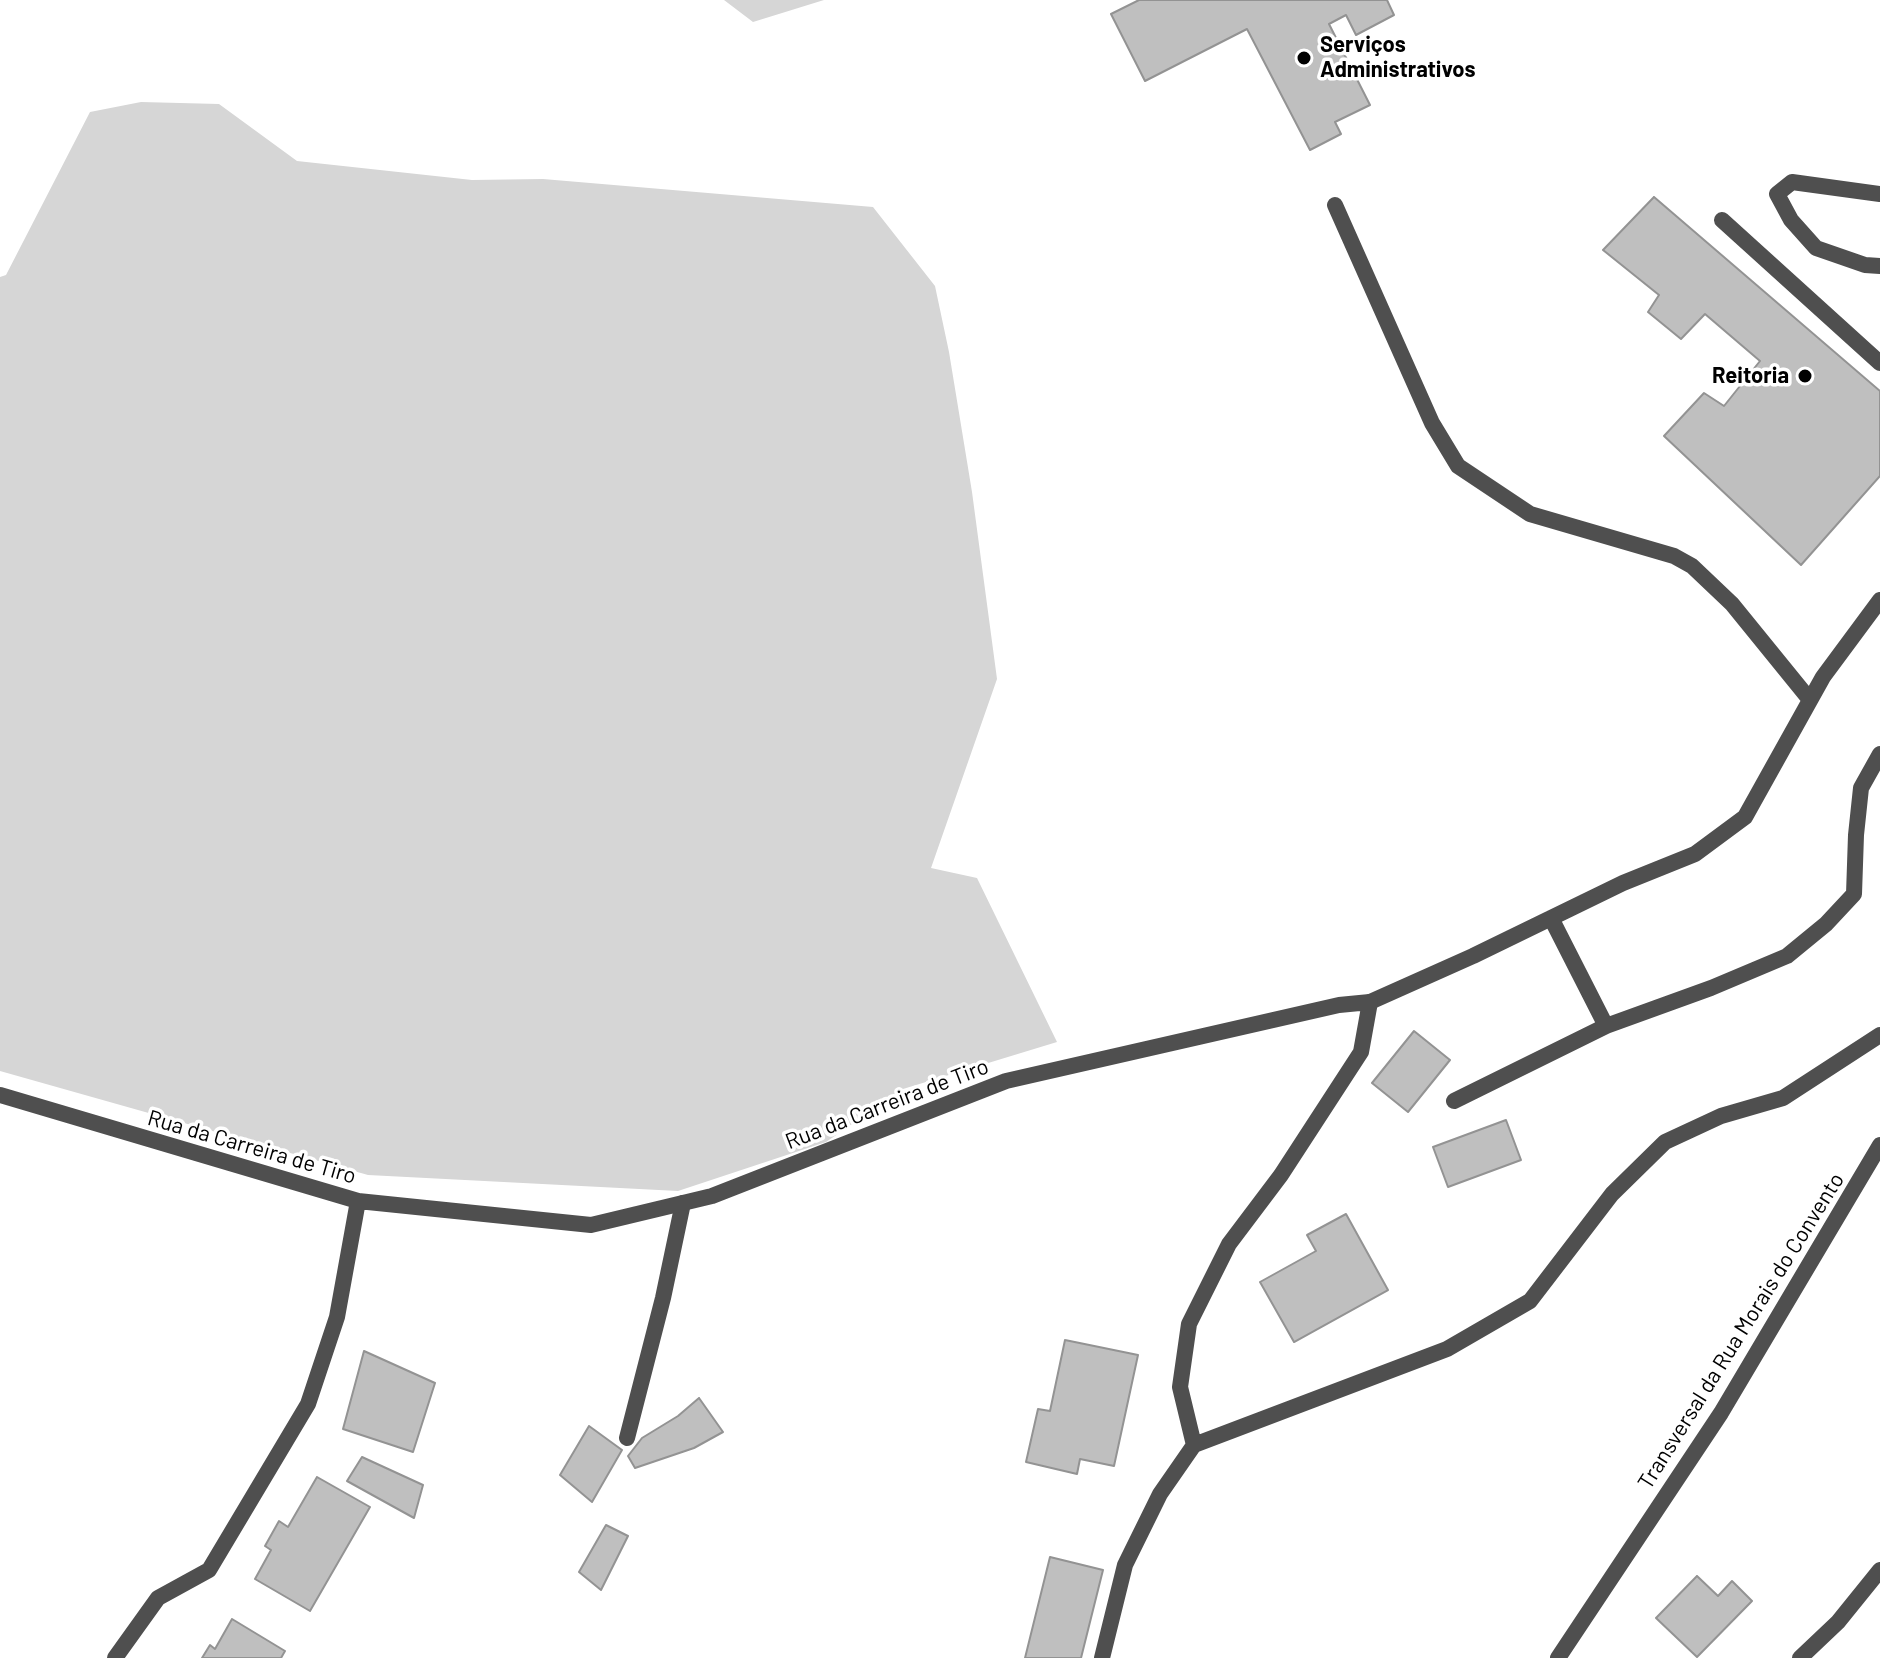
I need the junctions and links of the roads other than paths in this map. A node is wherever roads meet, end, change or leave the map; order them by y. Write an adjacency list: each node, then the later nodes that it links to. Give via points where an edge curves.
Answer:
1 (1880, 194): 4 (street, via 1792,182 1777,194 1816,248)
2 (1335, 205): 7 (street, via 1432,423 1458,466 1530,514 1674,556 1692,566 1732,604)
3 (1722, 220): 5 (street)
4 (1880, 266)
5 (1880, 363)
6 (1880, 600): 7 (street, Rua da Carreira de Tiro)
7 (1810, 700): 9 (street, Rua da Carreira de Tiro, via 1745,817 1695,854)
8 (1880, 754): 11 (street, via 1861,788 1854,894 1826,924 1787,956)
9 (1551, 918): 10 (street, Rua da Carreira de Tiro); 11 (street)
10 (1370, 1002): 17 (street, Rua da Carreira de Tiro, via 1006,1081); 19 (street, via 1361,1052 1229,1244 1189,1324 1180,1387)
11 (1606, 1026): 14 (street)
12 (1880, 1035): 19 (street, via 1783,1098 1721,1116 1665,1142 1612,1194 1530,1301 1447,1349)
13 (0, 1095): 16 (street, Rua da Carreira de Tiro)
14 (1454, 1101)
15 (1880, 1145): 23 (street, Transversal da Rua Morais do Convento, via 1721,1413)
16 (358, 1201): 17 (street, Rua da Carreira de Tiro, via 591,1225); 21 (street, via 337,1317 308,1404 209,1570 158,1598)
17 (683, 1203): 18 (street)
18 (627, 1438)
19 (1194, 1445): 22 (street, via 1160,1494 1125,1565)
20 (1880, 1570): 24 (street)
21 (115, 1658)
22 (1102, 1658)
23 (1558, 1658)
24 (1800, 1658)

